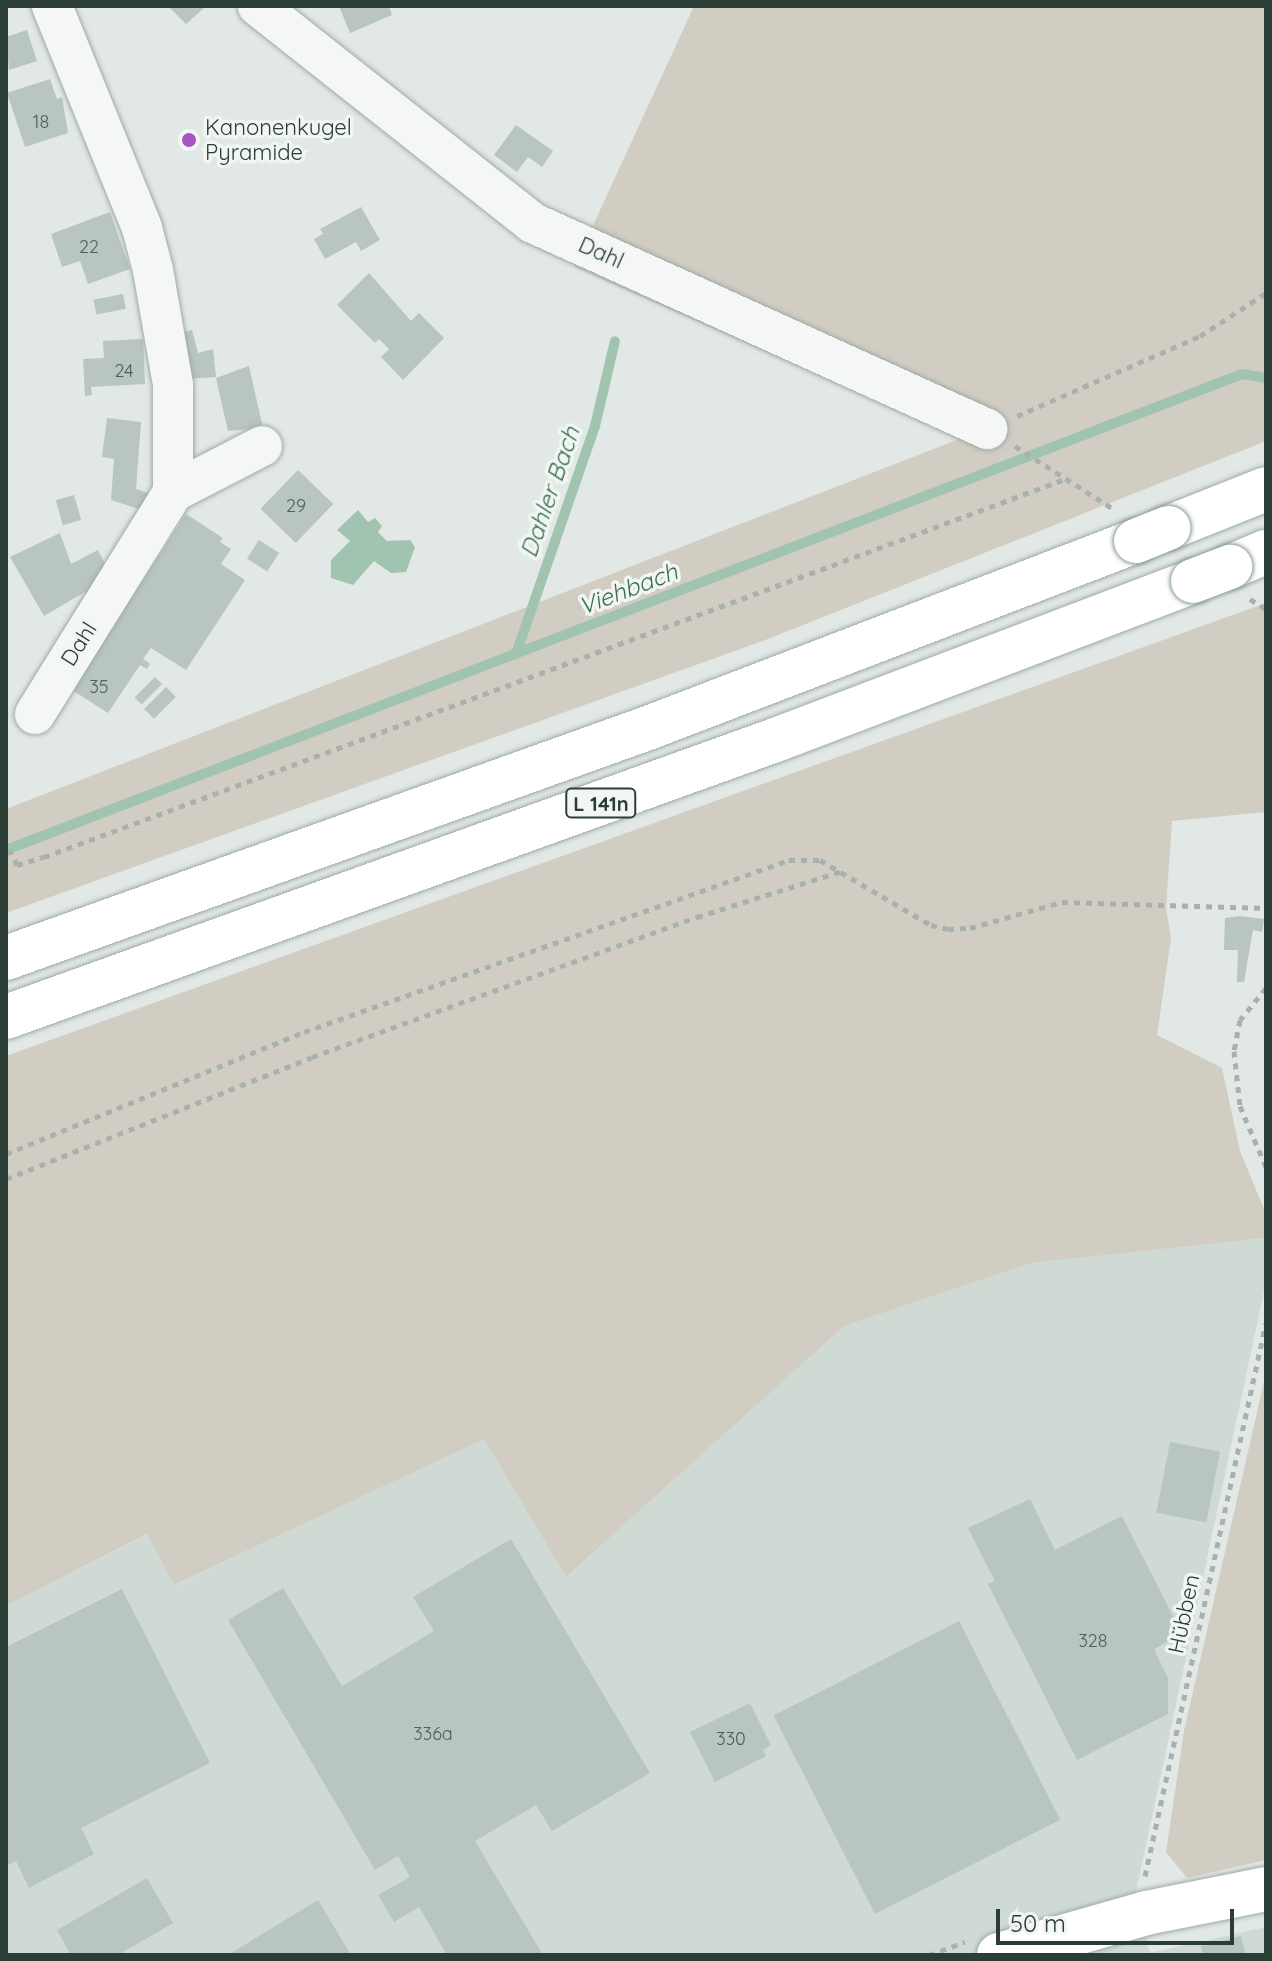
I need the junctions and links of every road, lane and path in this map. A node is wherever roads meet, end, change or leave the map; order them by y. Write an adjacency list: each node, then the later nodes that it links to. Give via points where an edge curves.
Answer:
1 (52, 6): 9 (lane, via 142,228 153,270 173,385)
2 (258, 6): 4 (lane, Dahl, via 533,223)
3 (1266, 293): 4 (path, via 1200,336)
4 (1001, 438): 6 (path)
5 (262, 446): 9 (lane)
6 (1055, 469)
7 (1068, 478): 12 (path, via 44,857 17,865)
8 (1266, 489): 15 (main road, L 141n, via 648,728)
9 (173, 492): 11 (lane, Dahl)
10 (1230, 567): 17 (main road, L 141n, via 778,739)
11 (35, 714)
12 (9, 849)
13 (843, 871): 14 (path, via 923,921 948,929 970,928 1062,902); 18 (path, via 820,860 789,860 304,1032); 20 (path, via 697,917 312,1057)
14 (1266, 908)
15 (6, 958)
16 (1266, 988): 19 (path, via 1240,1020 1234,1051 1240,1106)
17 (6, 1017)
18 (6, 1154)
19 (1266, 1167)
20 (6, 1179)
21 (1266, 1323): 23 (path, Hübben, via 1142,1887)
22 (1266, 1889): 23 (main road)
23 (1146, 1913): 24 (main road)
24 (999, 1955)

